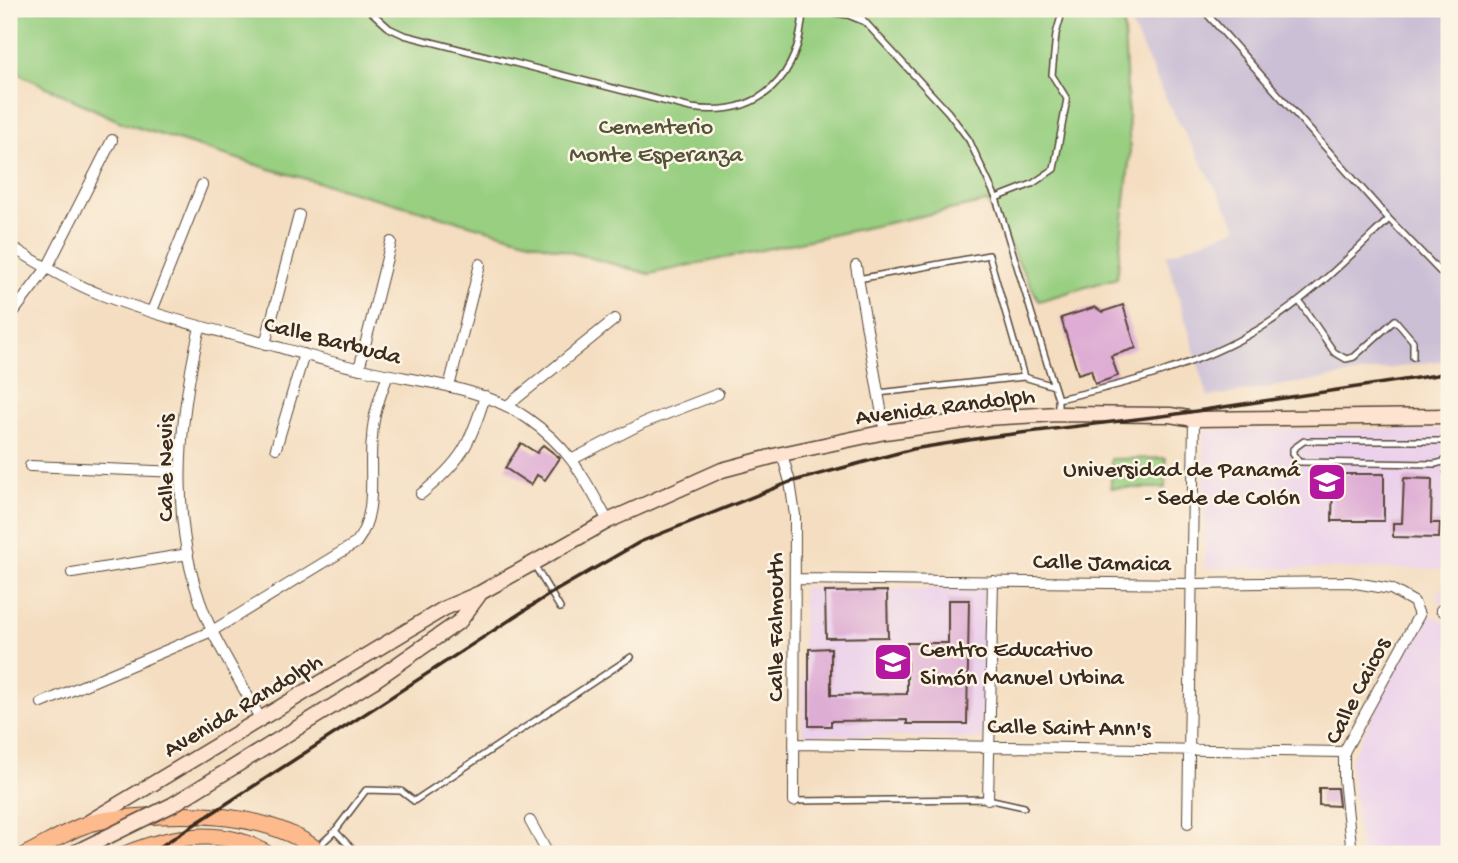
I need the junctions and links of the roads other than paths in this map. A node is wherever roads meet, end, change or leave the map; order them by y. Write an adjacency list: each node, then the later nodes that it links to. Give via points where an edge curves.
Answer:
1 (368, 9): 2 (lane, via 388,28 404,35 709,111 747,104 777,83 798,49)
2 (805, 9): 6 (lane, via 837,12)
3 (856, 9): 6 (lane)
4 (1063, 9): 9 (lane, via 1052,75 1067,99 1054,169 1032,184)
5 (1207, 14): 11 (lane)
6 (865, 22): 9 (lane, via 970,140)
7 (112, 140): 16 (street)
8 (202, 185): 20 (street)
9 (996, 198): 30 (lane)
10 (299, 215): 24 (street)
11 (1389, 219): 18 (lane); 19 (lane)
12 (391, 242): 27 (street)
13 (9, 245): 16 (street, Calle Barbuda)
14 (480, 264): 31 (street)
15 (856, 266): 17 (street)
16 (47, 268): 20 (street, Calle Barbuda, via 102,295); 21 (street)
17 (858, 279): 29 (lane, via 989,255); 32 (street)
18 (1449, 281)
19 (1299, 301): 26 (lane, via 1334,352 1346,359 1395,320 1413,341); 36 (lane, via 1211,355)
20 (152, 311): 23 (street, Calle Barbuda)
21 (9, 318)
22 (615, 319): 35 (street)
23 (200, 327): 24 (street, Calle Barbuda); 46 (street, Calle Nevis, via 188,376)
24 (265, 344): 25 (street, Calle Barbuda)
25 (304, 354): 27 (street, Calle Barbuda); 41 (street)
26 (1413, 357)
27 (359, 369): 28 (street, Calle Barbuda)
28 (388, 375): 31 (street, Calle Barbuda); 58 (street, via 375,411 370,517 365,531 356,543)
29 (1024, 377): 30 (lane); 32 (lane)
30 (1054, 386): 36 (lane)
31 (449, 387): 34 (street, Calle Barbuda)
32 (878, 393): 39 (street)
33 (718, 394): 44 (street)
34 (485, 396): 35 (street, Calle Barbuda); 47 (street, via 465,450)
35 (507, 406): 44 (street, Calle Barbuda)
36 (1058, 407): 38 (main road, Avenida Randolph); 39 (main road, Avenida Randolph)
37 (1449, 416): 38 (main road, Avenida Randolph)
38 (1194, 419): 54 (street)
39 (885, 432): 42 (main road, Avenida Randolph)
40 (1449, 441): 43 (lane, via 1304,441 1295,446 1293,454 1299,462 1380,464 1435,464)
41 (276, 449)
42 (782, 453): 48 (main road, Avenida Randolph, via 722,470); 52 (street, Calle Falmouth, via 795,515)
43 (1449, 456)
44 (573, 459): 48 (street, Calle Barbuda)
45 (30, 466): 46 (street)
46 (180, 472): 49 (street, Calle Nevis)
47 (421, 494)
48 (608, 521): 50 (main road, Avenida Randolph)
49 (188, 554): 51 (street); 58 (street, Calle Nevis)
50 (533, 564): 55 (main road, Avenida Randolph); 57 (lane)
51 (72, 573)
52 (796, 579): 53 (street, Calle Jamaica); 62 (street, Calle Falmouth)
53 (993, 581): 54 (street, Calle Jamaica); 63 (street)
54 (1190, 584): 56 (street, Calle Jamaica, via 1349,582); 64 (street)
55 (480, 593): 61 (main road, Avenida Randolph, via 445,608); 75 (main road, Avenida Randolph, bridge, via 460,621 375,680 214,781)
56 (1405, 596): 65 (street, Calle Caicos, via 1414,602 1419,615)
57 (559, 608)
58 (212, 631): 60 (street); 61 (street, Calle Nevis)
59 (631, 657): 72 (lane, via 414,801 401,791 366,790)
60 (42, 704)
61 (261, 720): 71 (main road, Avenida Randolph)
62 (794, 744): 63 (street, Calle Saint Ann's); 67 (street, Calle Falmouth)
63 (989, 746): 64 (street, Calle Saint Ann's); 66 (street)
64 (1190, 749): 65 (street, Calle Saint Ann's); 70 (street)
65 (1344, 752): 82 (street, Calle Caicos)
66 (988, 799): 67 (lane); 68 (lane)
67 (794, 801)
68 (1024, 807)
69 (530, 821): 79 (street)
70 (1188, 823)
71 (85, 825): 73 (main road, via 121,818 209,814 289,834); 74 (main road, Avenida Randolph)
72 (335, 831): 73 (lane); 78 (lane)
73 (319, 852)
74 (27, 854)
75 (72, 854)
76 (126, 854): 77 (main road, via 174,838 200,837 243,843)
77 (267, 854)
78 (357, 854)
79 (548, 854)
80 (565, 854): 81 (street)
81 (611, 854)
82 (1352, 854)

